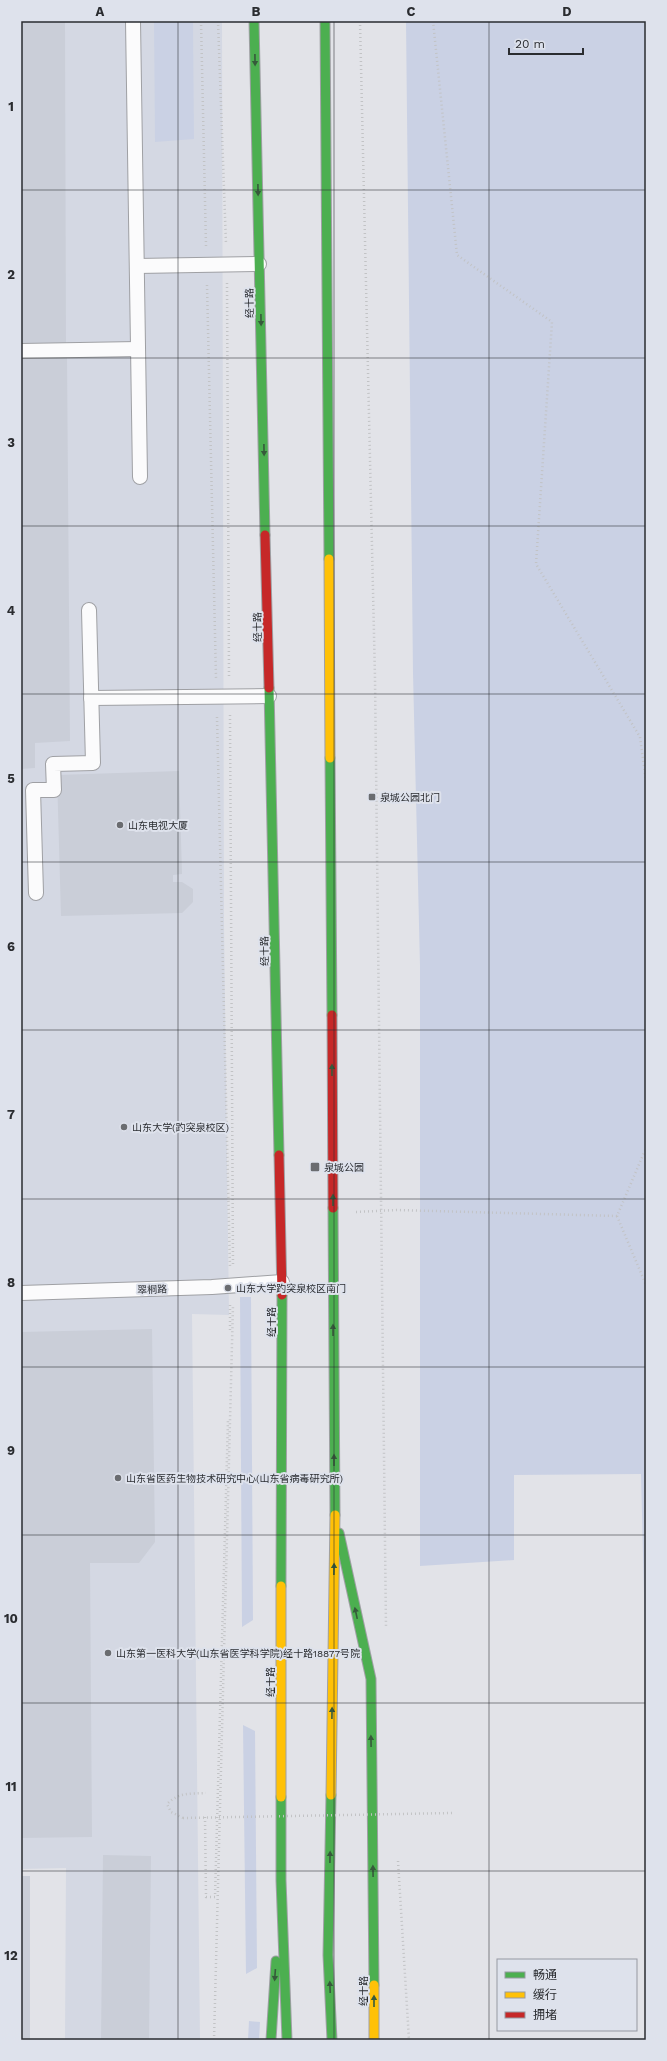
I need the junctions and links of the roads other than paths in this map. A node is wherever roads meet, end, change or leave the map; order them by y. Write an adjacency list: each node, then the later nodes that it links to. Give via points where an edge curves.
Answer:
1 (133, 21): 5 (lane)
2 (254, 21): 4 (main road, 经十路, one-way to 4)
3 (325, 21): 15 (main road, 经十路, one-way to 3)
4 (259, 264): 5 (lane); 10 (main road, 经十路, one-way to 10)
5 (137, 266): 6 (lane)
6 (138, 349): 7 (lane); 8 (lane)
7 (21, 351)
8 (140, 477)
9 (89, 610): 11 (lane)
10 (269, 696): 11 (lane); 13 (main road, 经十路)
11 (91, 698): 12 (lane, via 93,763 53,764 54,790 33,790)
12 (36, 893)
13 (282, 1282): 14 (lane, 翠桐路); 16 (main road, 经十路)
14 (21, 1293)
15 (335, 1513): 19 (main road, 经十路, one-way to 15, via 328,1955); 20 (main road, 经十路, one-way to 15, via 371,1679)
16 (281, 1880): 17 (main road, 经十路, one-way to 17); 18 (main road, 经十路)
17 (271, 2040)
18 (287, 2040)
19 (332, 2040)
20 (374, 2040)

